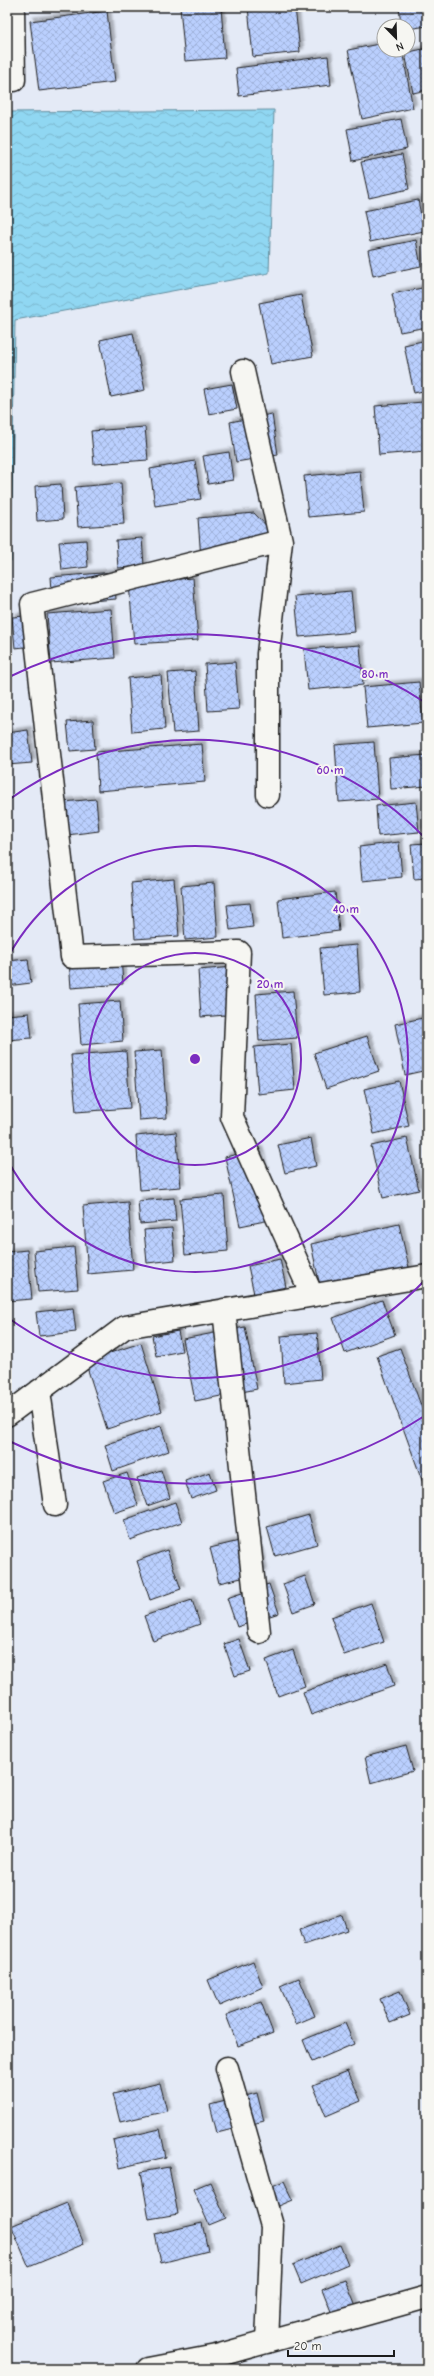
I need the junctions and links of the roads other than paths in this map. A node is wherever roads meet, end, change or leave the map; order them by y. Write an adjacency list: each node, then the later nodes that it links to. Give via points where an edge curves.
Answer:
1 (13, 7): 2 (street)
2 (14, 80)
3 (243, 371): 4 (street)
4 (281, 541): 5 (street, via 268,654); 7 (street, via 32,604 72,957 240,952 232,1117)
5 (268, 794)
6 (427, 1276): 7 (street)
7 (312, 1295): 8 (street)
8 (224, 1310): 9 (street, via 125,1327); 12 (street)
9 (39, 1391): 10 (street); 11 (street)
10 (7, 1415)
11 (55, 1505)
12 (259, 1632)
13 (227, 2068): 15 (street, via 272,2226)
14 (427, 2297): 15 (street)
15 (267, 2342): 16 (street, via 216,2356)
16 (148, 2369)

